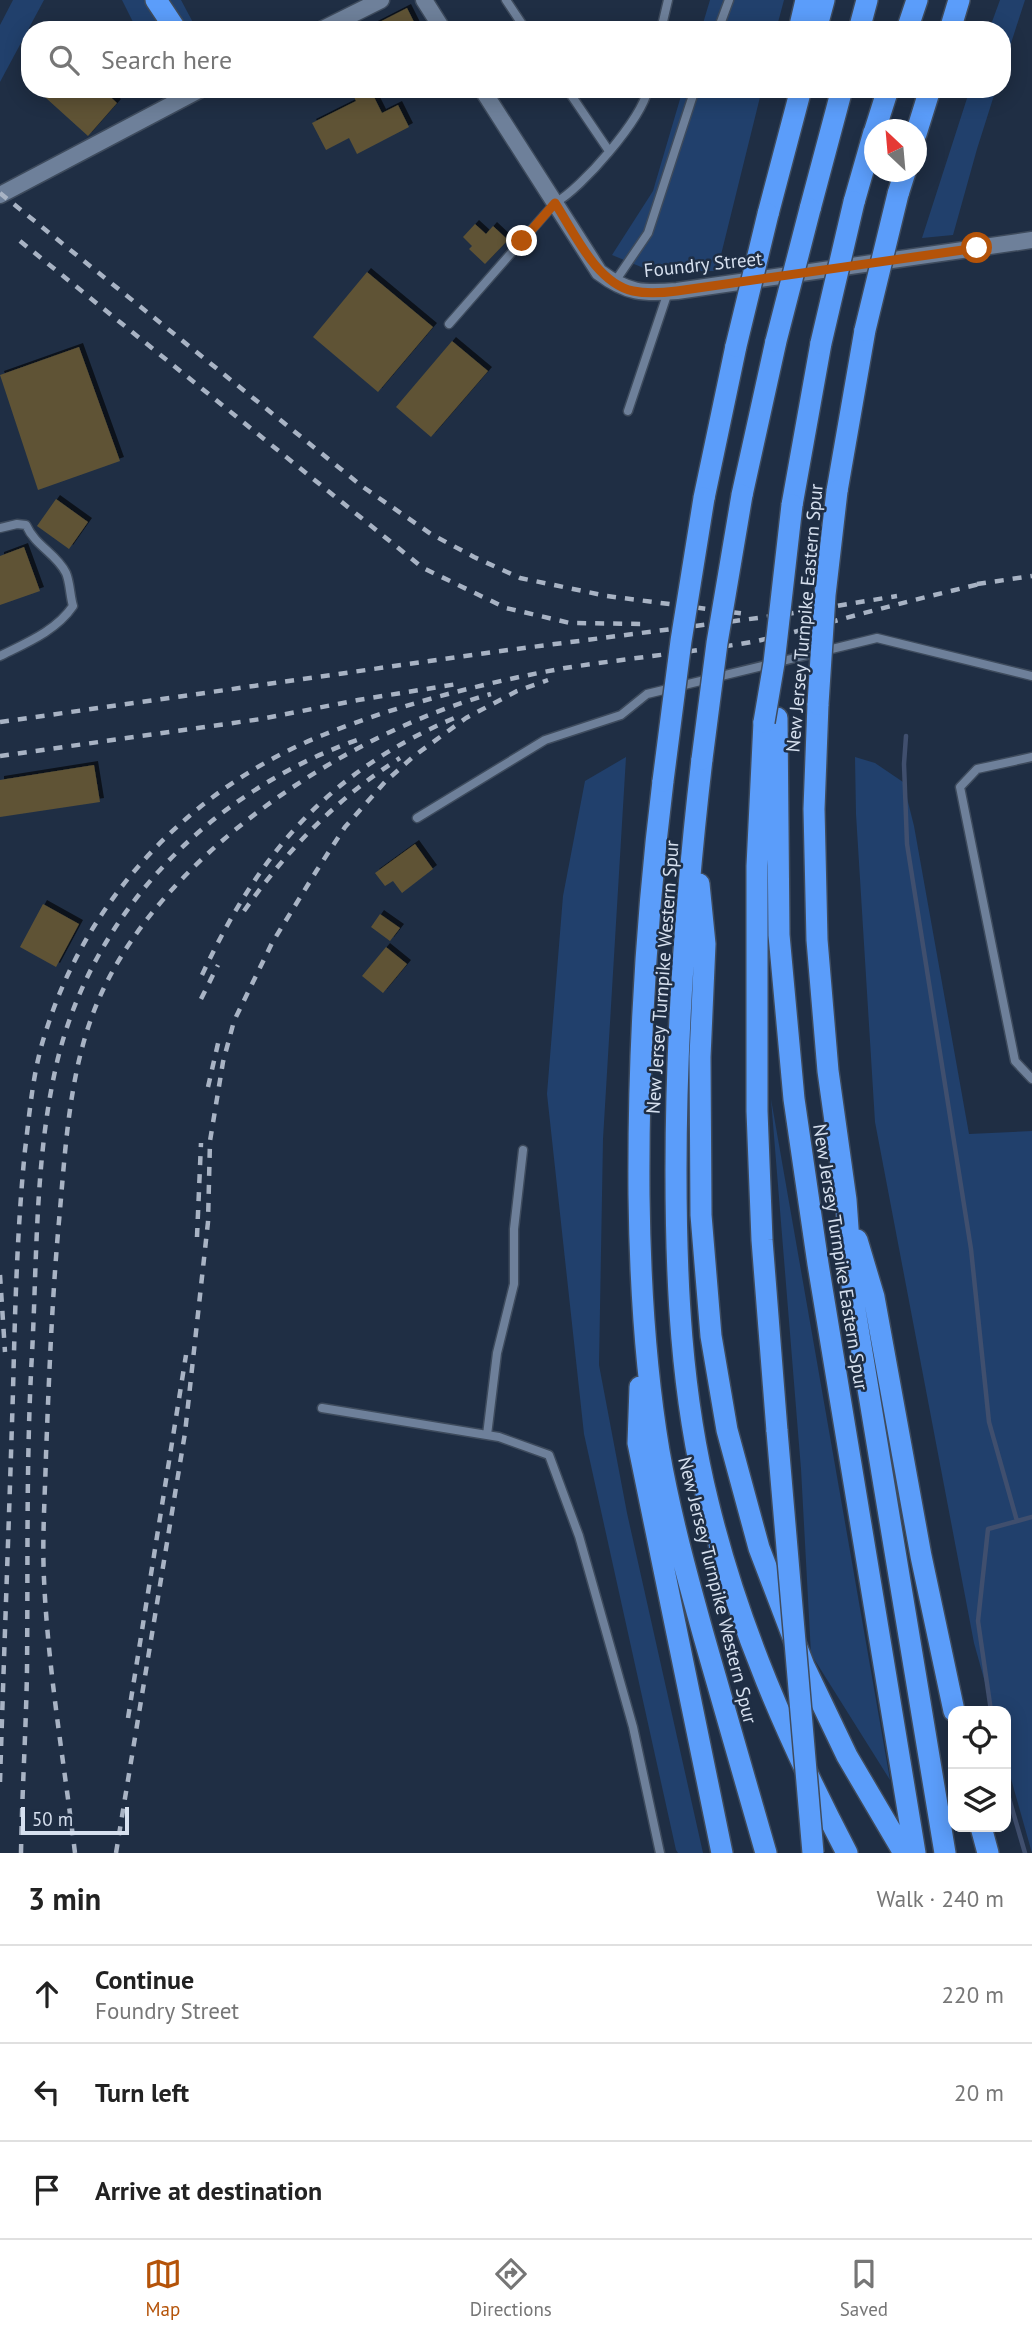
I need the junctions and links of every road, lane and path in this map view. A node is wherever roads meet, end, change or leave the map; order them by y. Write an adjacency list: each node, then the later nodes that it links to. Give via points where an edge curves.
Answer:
1 (156, 0): 12 (highway)
2 (381, 0): 13 (street)
3 (424, 0): 14 (street)
4 (506, 0): 15 (lane)
5 (668, 0): 16 (lane)
6 (729, 0): 17 (lane)
7 (806, 0): 18 (highway)
8 (824, 0): 19 (highway)
9 (867, 0): 20 (highway)
10 (917, 0): 21 (highway)
11 (959, 0): 22 (highway)
12 (170, 21)
13 (339, 21)
14 (437, 21)
15 (520, 21)
16 (663, 21)
17 (721, 21)
18 (801, 21)
19 (818, 21)
20 (861, 21)
21 (910, 21)
22 (953, 21)
23 (184, 98): 39 (street)
24 (488, 98): 40 (street)
25 (573, 98): 35 (lane)
26 (645, 98): 35 (lane)
27 (692, 98): 42 (lane, via 648,233)
28 (785, 98): 37 (highway)
29 (799, 98): 37 (highway, New Jersey Turnpike Western Spur)
30 (840, 98): 52 (highway, New Jersey Turnpike Western Spur, bridge, via 776,341 742,495 717,643)
31 (885, 98): 33 (highway, New Jersey Turnpike Eastern Spur)
32 (927, 98): 34 (highway)
33 (879, 119)
34 (921, 119)
35 (609, 151): 40 (lane, via 569,195)
36 (864, 168): 49 (highway, New Jersey Turnpike Eastern Spur, bridge, via 821,343 792,505)
37 (777, 178): 56 (highway, New Jersey Turnpike Western Spur, bridge, via 704,498 663,781 650,895 640,1062)
38 (902, 182): 55 (highway, New Jersey Turnpike Eastern Spur, bridge, via 864,330 837,491 818,704 814,779 817,940 828,1071)
39 (0, 195)
40 (555, 203): 42 (street, via 599,272); 44 (lane)
41 (1032, 240): 43 (street, Foundry Street)
42 (614, 284): 43 (street, Foundry Street, via 630,291)
43 (668, 292): 45 (lane)
44 (449, 324)
45 (628, 411)
46 (0, 528): 47 (lane, via 26,525 32,539 66,573 73,606 64,619)
47 (0, 656)
48 (1032, 676): 51 (lane, via 877,638 647,694 621,715 545,740)
49 (770, 720): 64 (highway, New Jersey Turnpike Eastern Spur, bridge, via 757,866 758,1153); 67 (highway, New Jersey Turnpike Eastern Spur, via 779,935 794,1099)
50 (1032, 757): 53 (lane, via 977,769 960,787 1015,1061)
51 (417, 818)
52 (694, 830): 65 (highway, New Jersey Turnpike Western Spur, via 676,1148 679,1307 690,1405 707,1501 743,1622 779,1714); 66 (highway, via 705,944 699,1093 701,1214 718,1388 741,1490 804,1667 863,1785)
53 (1032, 1079)
54 (523, 1150): 58 (lane, via 514,1229 514,1284 497,1353)
55 (846, 1200): 59 (highway, New Jersey Turnpike Eastern Spur, via 874,1297); 68 (highway, New Jersey Turnpike Eastern Spur, via 853,1298)
56 (643, 1315): 62 (highway, via 638,1443); 63 (highway, New Jersey Turnpike Western Spur, via 653,1410 672,1517)
57 (322, 1408): 58 (lane)
58 (487, 1435): 61 (lane, via 550,1455 579,1536 630,1714)
59 (953, 1706)
60 (982, 1832): 69 (highway)
61 (660, 1853)
62 (722, 1853)
63 (766, 1853)
64 (813, 1853)
65 (847, 1853)
66 (904, 1853)
67 (915, 1853)
68 (945, 1853)
69 (988, 1853)

